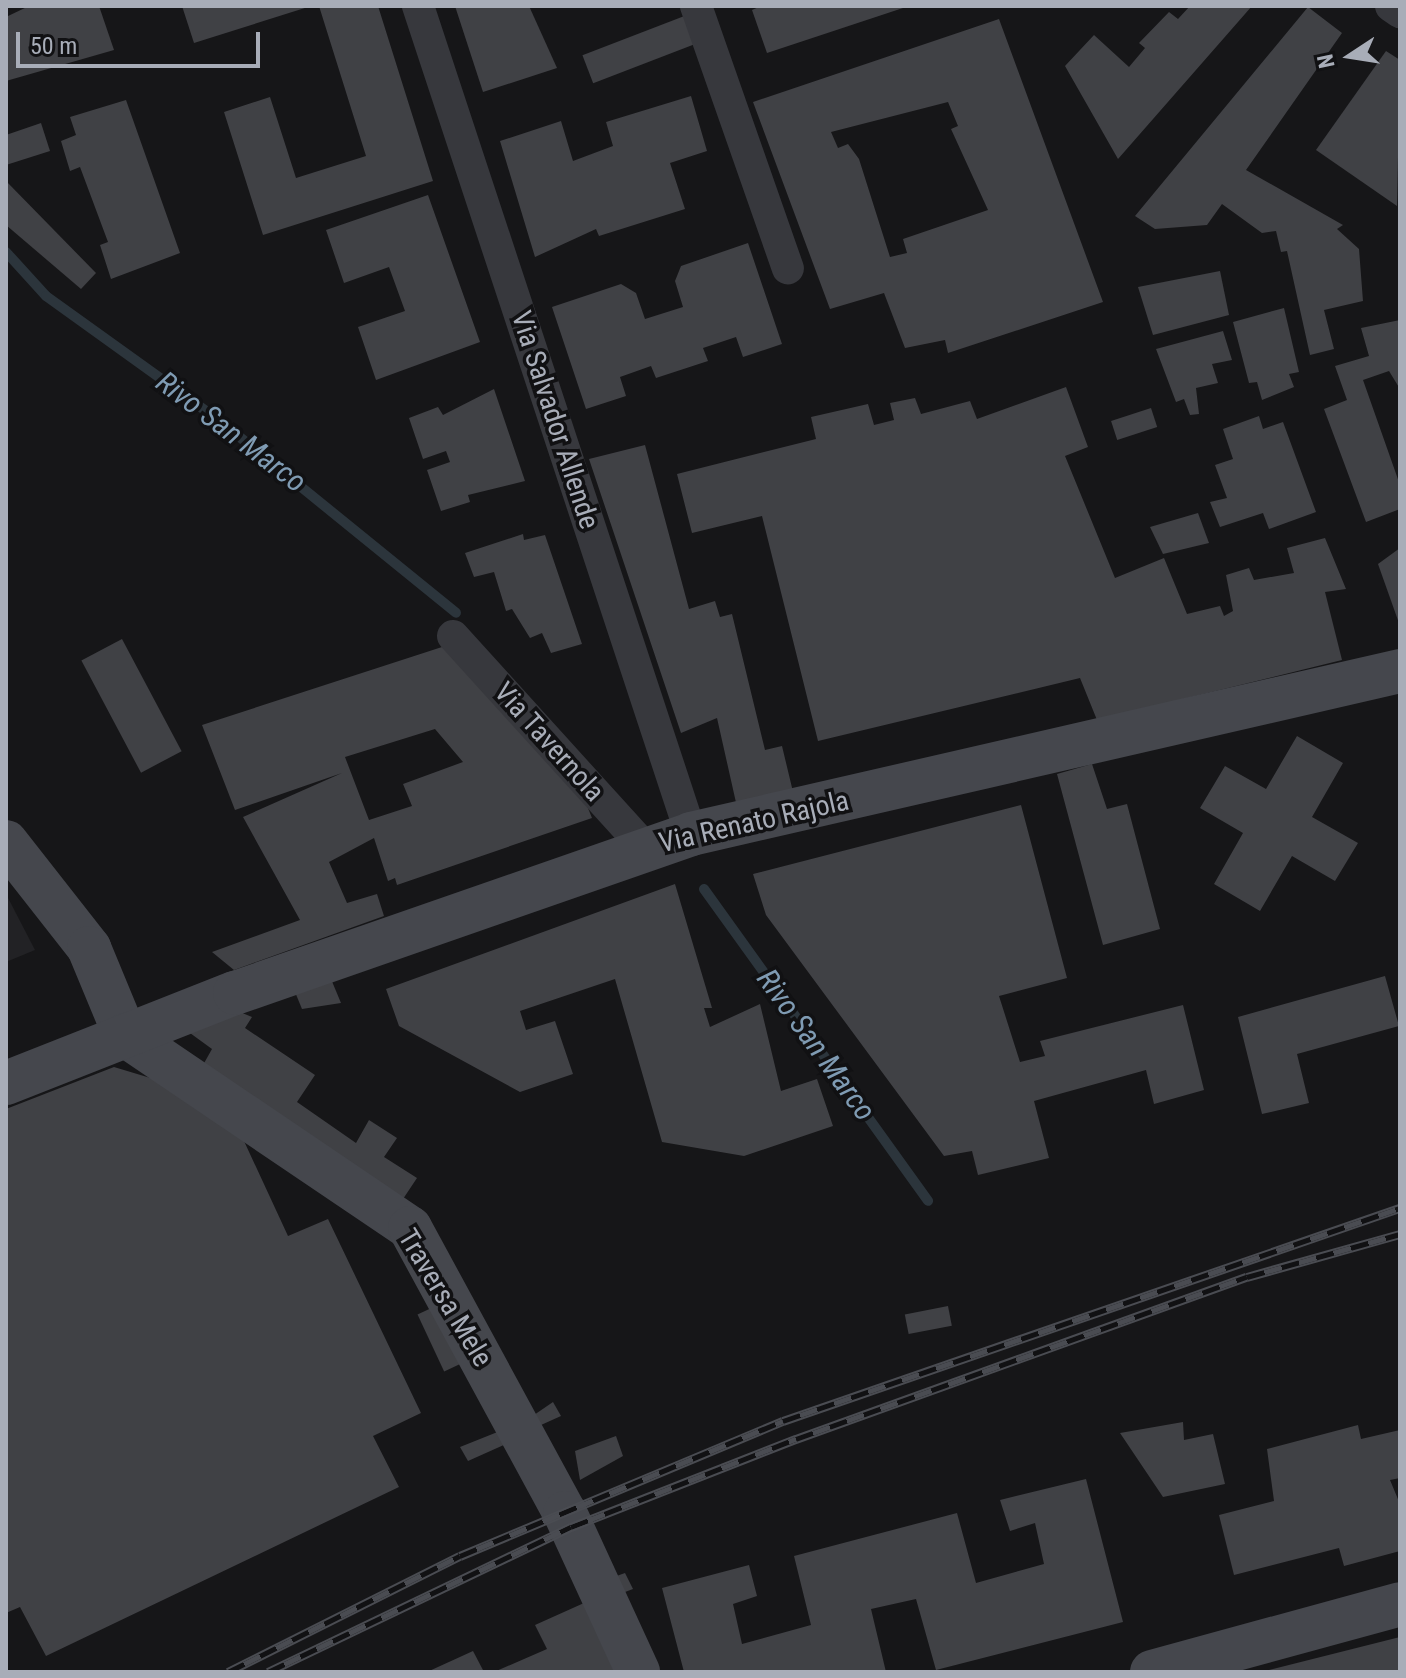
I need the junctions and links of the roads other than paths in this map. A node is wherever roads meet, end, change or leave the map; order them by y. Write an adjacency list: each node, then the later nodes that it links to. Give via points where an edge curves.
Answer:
1 (418, 6): 8 (street, Via Salvador Allende)
2 (696, 6): 5 (street)
3 (1391, 6): 4 (street)
4 (1400, 12)
5 (788, 268)
6 (453, 636): 10 (street, Via Tavernola)
7 (1400, 671): 8 (street, Via Renato Rajola)
8 (691, 834): 10 (street, Via Renato Rajola)
9 (6, 842): 11 (street, via 89,948)
10 (645, 848): 11 (street, Via Renato Rajola)
11 (125, 1035): 12 (street, Via Renato Rajola); 15 (street, Traversa Mele, via 410,1228 565,1513)
12 (6, 1083)
13 (1400, 1604): 14 (street)
14 (1176, 1669)
15 (638, 1672)

